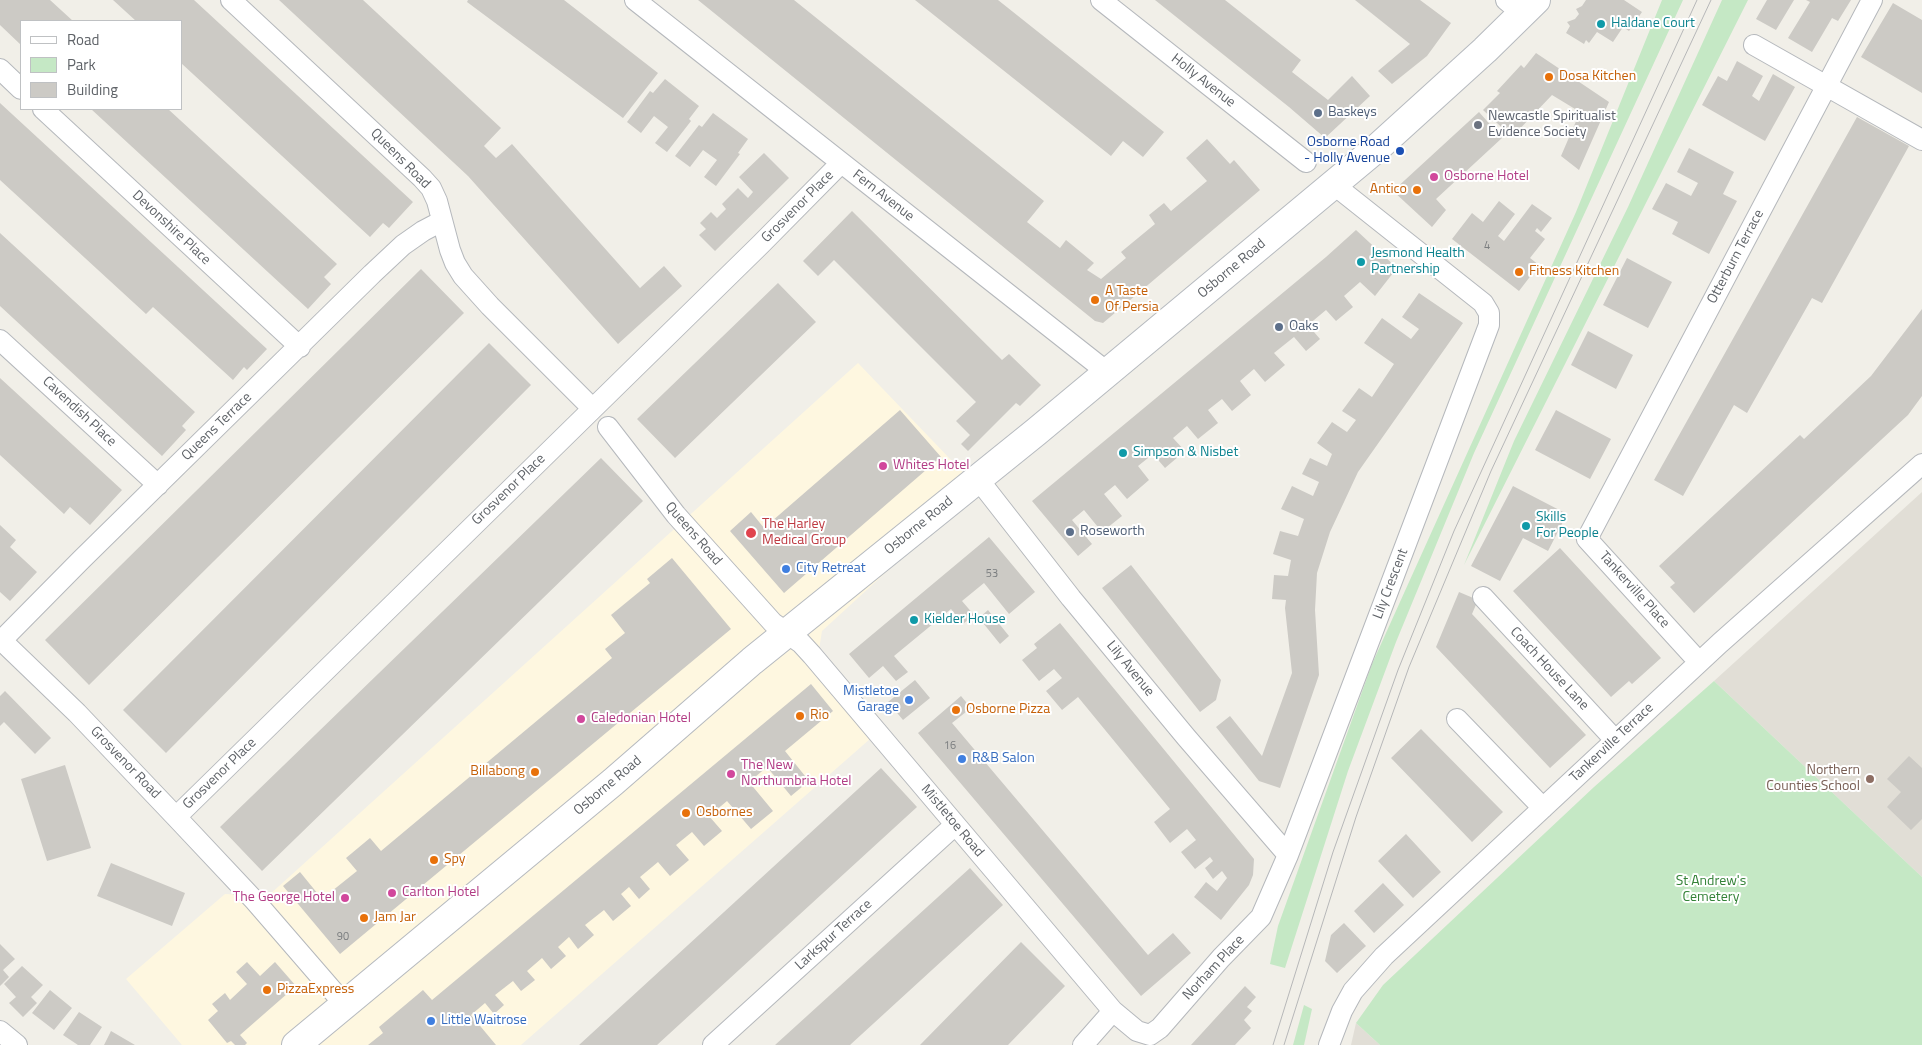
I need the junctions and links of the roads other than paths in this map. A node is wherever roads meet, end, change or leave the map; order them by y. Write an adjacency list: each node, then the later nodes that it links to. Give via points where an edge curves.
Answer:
1 (231, 0): 15 (street, Queens Road, via 422,178 434,194)
2 (635, 0): 13 (street, Fern Avenue)
3 (1101, 0): 12 (street, Holly Avenue)
4 (1872, 0): 8 (street, Otterburn Terrace)
5 (1522, 5): 14 (main road, Osborne Road, via 1377,148)
6 (1754, 45): 8 (street)
7 (0, 69): 9 (street)
8 (1827, 86): 11 (street); 24 (street, Otterburn Terrace)
9 (20, 88)
10 (44, 110): 17 (street, Devonshire Place)
11 (1922, 140)
12 (1306, 162)
13 (841, 163): 18 (street, Fern Avenue); 19 (street, Grosvenor Place)
14 (1333, 184): 18 (main road, Osborne Road); 34 (street, Lily Crescent, via 1483,303 1490,314 1489,325)
15 (442, 221): 17 (street, Queens Terrace, via 403,245); 19 (street, Queens Road, via 455,263 463,276)
16 (0, 340): 23 (street, Cavendish Place)
17 (300, 347): 23 (street, Queens Terrace)
18 (1108, 372): 22 (main road, Osborne Road)
19 (592, 408): 32 (street, Grosvenor Place)
20 (608, 427): 26 (street, Queens Road, via 676,515 772,623)
21 (1922, 464): 28 (street, Tankerville Terrace)
22 (978, 479): 26 (main road, Osborne Road); 34 (street, Lily Avenue, via 1071,598)
23 (158, 485): 27 (street, Queens Terrace)
24 (1601, 514): 28 (street, Tankerville Place, via 1587,539)
25 (1483, 597): 30 (street, Coach House Lane)
26 (787, 633): 33 (street, Mistletoe Road, via 812,655); 35 (main road, Osborne Road)
27 (1, 640): 32 (street, Grosvenor Road, via 77,713)
28 (1699, 662): 30 (street, Tankerville Terrace)
29 (1457, 719): 31 (street)
30 (1615, 740): 31 (street, Tankerville Terrace)
31 (1543, 808): 42 (street, Tankerville Terrace, via 1366,975 1342,1011)
32 (176, 817): 35 (street, Grosvenor Road)
33 (955, 826): 36 (street, Mistletoe Road); 40 (street, Larkspur Terrace)
34 (1288, 855): 36 (street, Norham Place, via 1261,917 1160,1028 1150,1036 1137,1031)
35 (344, 1005): 39 (main road, Osborne Road)
36 (1113, 1012): 41 (street)
37 (0, 1031): 38 (street)
38 (17, 1045)
39 (296, 1045)
40 (713, 1045)
41 (1083, 1045)
42 (1329, 1045)

